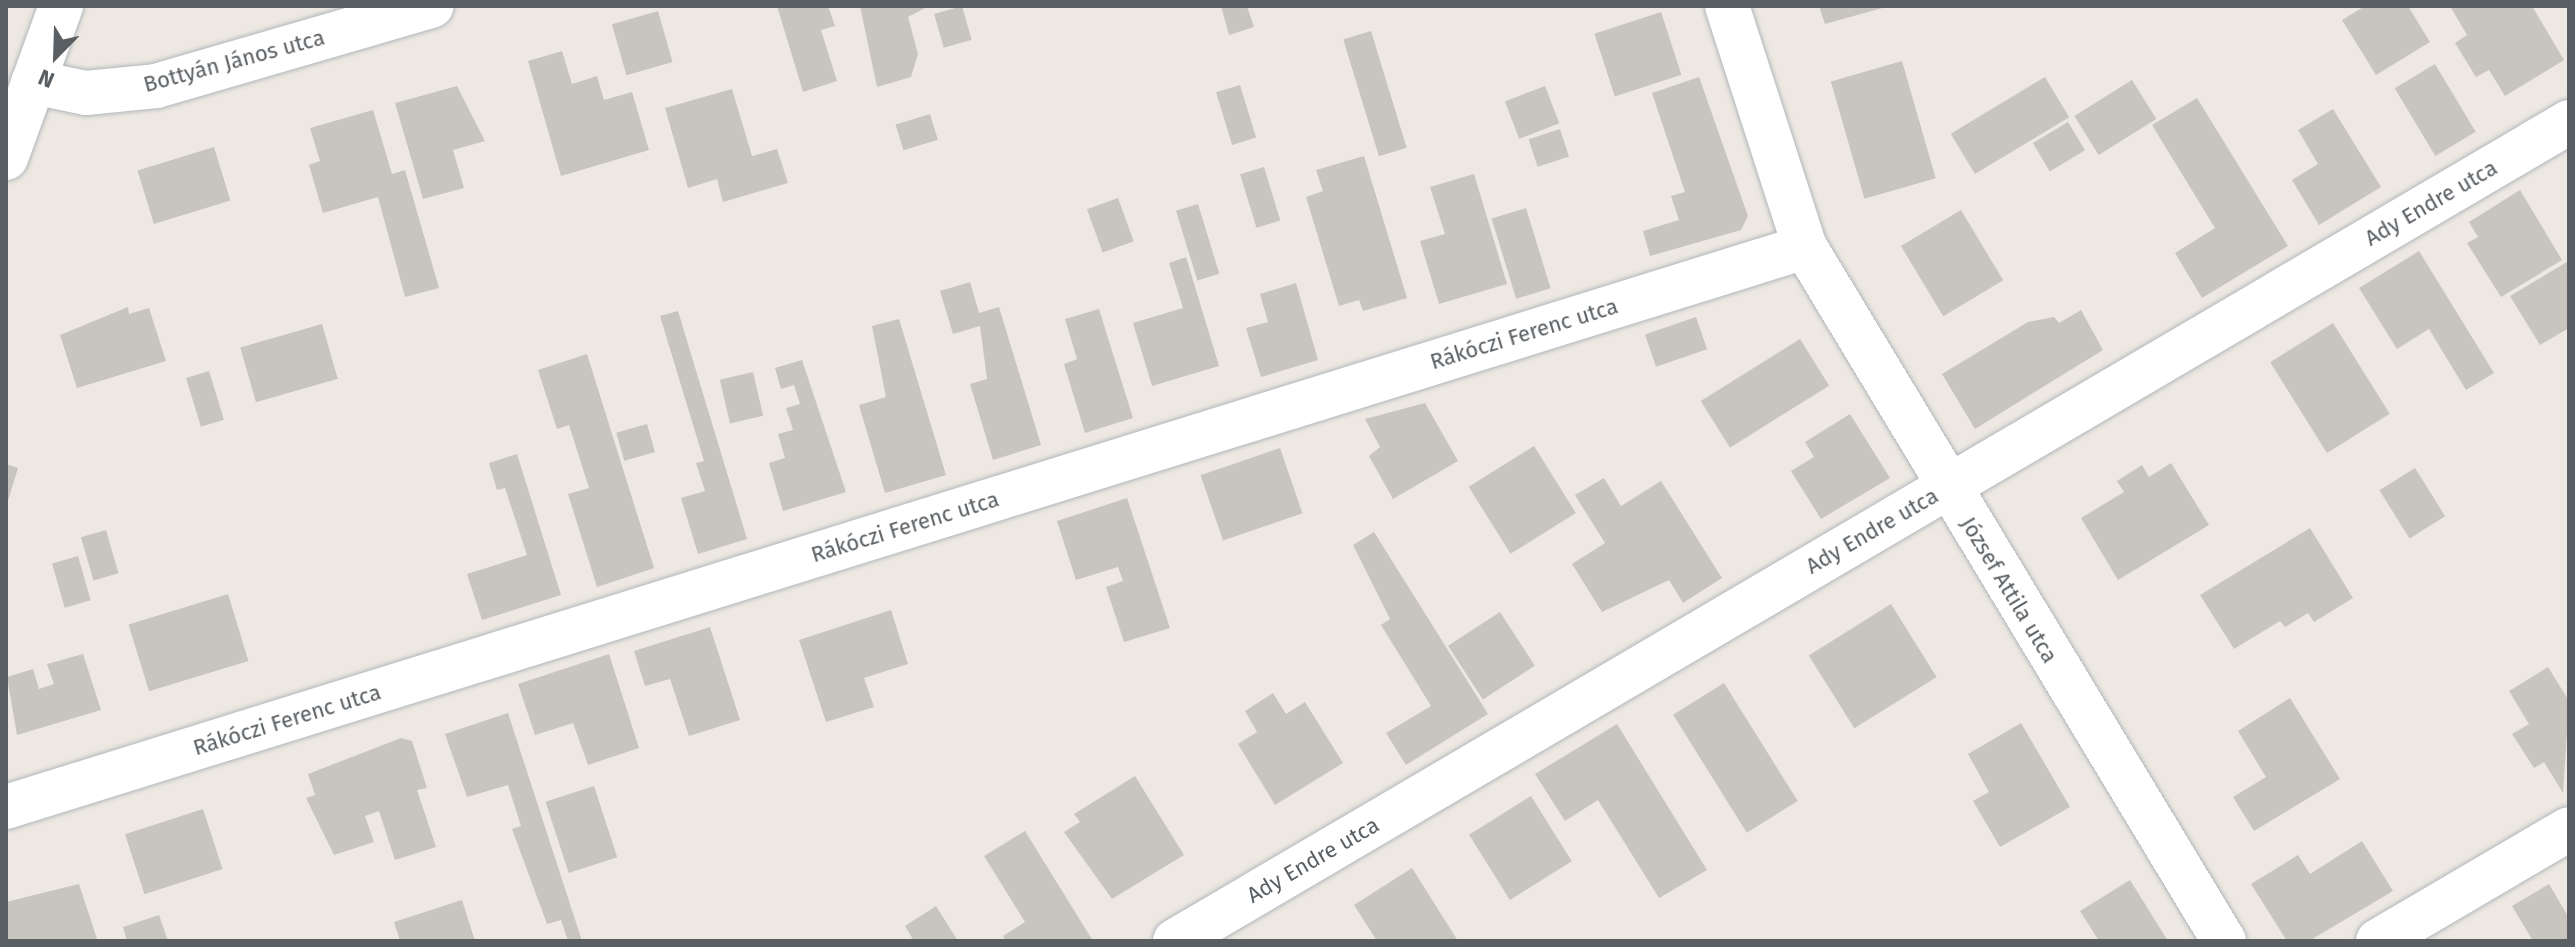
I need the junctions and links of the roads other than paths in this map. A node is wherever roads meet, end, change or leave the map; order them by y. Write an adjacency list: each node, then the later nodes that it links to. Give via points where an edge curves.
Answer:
1 (61, 6): 4 (street)
2 (432, 6): 4 (street, Bottyán János utca, via 156,86 86,93)
3 (1727, 6): 7 (street, József Attila utca)
4 (33, 82): 6 (street)
5 (2569, 122): 8 (street, Ady Endre utca)
6 (6, 158)
7 (1805, 247): 8 (street, József Attila utca); 9 (street, Rákóczi Ferenc utca)
8 (1946, 487): 11 (street, Ady Endre utca); 12 (street, József Attila utca)
9 (6, 807)
10 (2569, 829): 13 (street)
11 (1175, 941)
12 (2224, 941)
13 (2378, 941)

